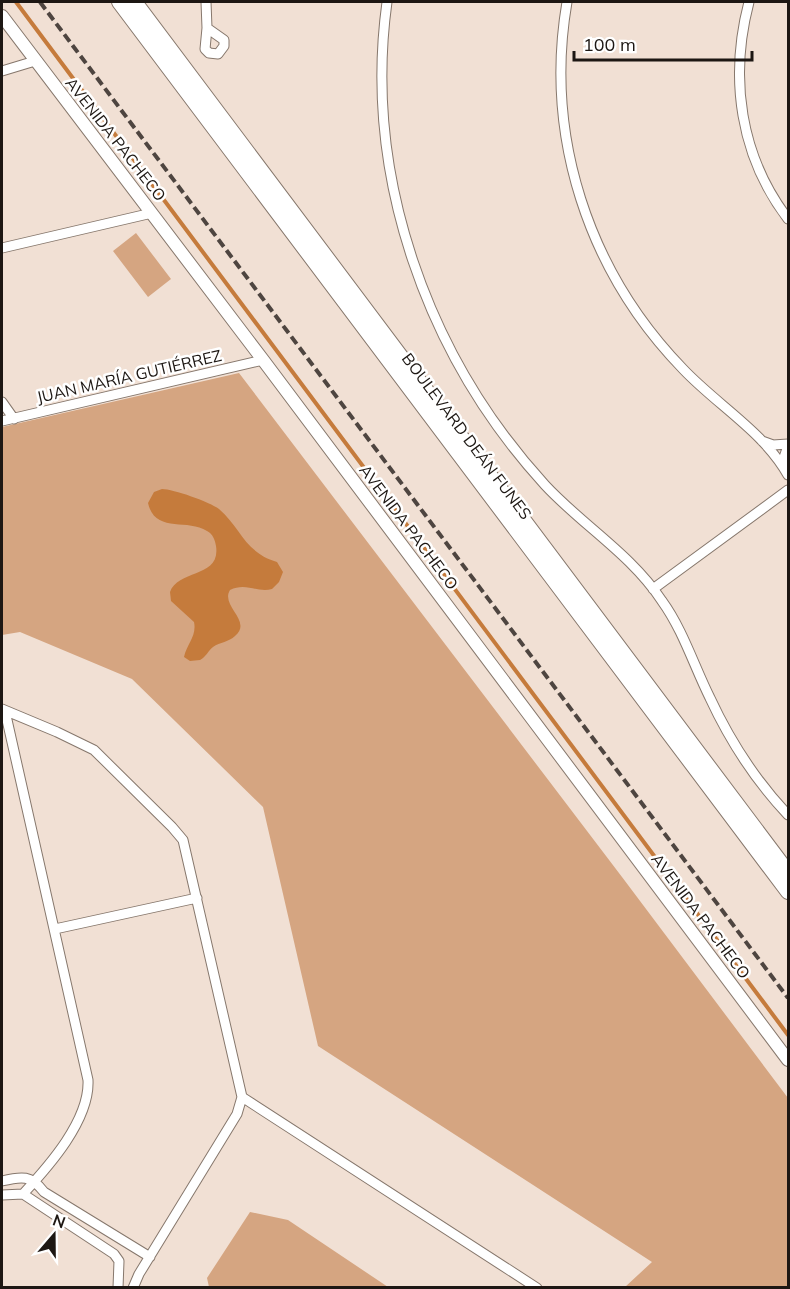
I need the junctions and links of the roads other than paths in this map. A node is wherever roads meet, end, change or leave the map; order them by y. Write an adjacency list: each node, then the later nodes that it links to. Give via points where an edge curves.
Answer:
1 (119, 2): 26 (main road, BOULEVARD DEÁN FUNES)
2 (135, 2): 25 (main road, BOULEVARD DEÁN FUNES)
3 (206, 2): 8 (street)
4 (387, 2): 22 (street, via 382,60 388,156 410,252 442,334 465,378 525,461)
5 (567, 2): 18 (street, via 560,54 565,136 575,182 597,245 631,307 657,340 683,370)
6 (749, 2): 12 (street, via 739,56 743,121 759,172)
7 (2, 16): 9 (street, AVENIDA PACHECO)
8 (207, 28)
9 (36, 62): 10 (street); 11 (street, AVENIDA PACHECO)
10 (2, 71)
11 (152, 213): 13 (street); 14 (street, AVENIDA PACHECO)
12 (789, 219)
13 (2, 248)
14 (263, 360): 16 (street, JUAN MARÍA GUTIÉRREZ); 29 (street, AVENIDA PACHECO)
15 (2, 402): 16 (street)
16 (14, 419): 17 (street, JUAN MARÍA GUTIÉRREZ)
17 (2, 421)
18 (762, 441): 19 (street); 20 (street)
19 (789, 446): 20 (street, via 783,460)
20 (788, 474)
21 (789, 490): 22 (street)
22 (653, 589): 24 (street, via 670,613 731,740)
23 (3, 710): 27 (street, via 81,743 106,761 183,840); 28 (street)
24 (789, 815)
25 (789, 872)
26 (789, 891)
27 (197, 898): 28 (street); 30 (street)
28 (55, 929): 32 (street, via 88,1091 81,1115 47,1170)
29 (789, 1060)
30 (242, 1097): 35 (street, via 237,1114); 38 (street)
31 (2, 1181): 32 (street)
32 (35, 1181): 33 (street); 35 (street, via 44,1192)
33 (23, 1194): 34 (street); 36 (street, via 114,1254 118,1261)
34 (2, 1195)
35 (150, 1257): 37 (street)
36 (118, 1286): 37 (street)
37 (133, 1287)
38 (537, 1287)

